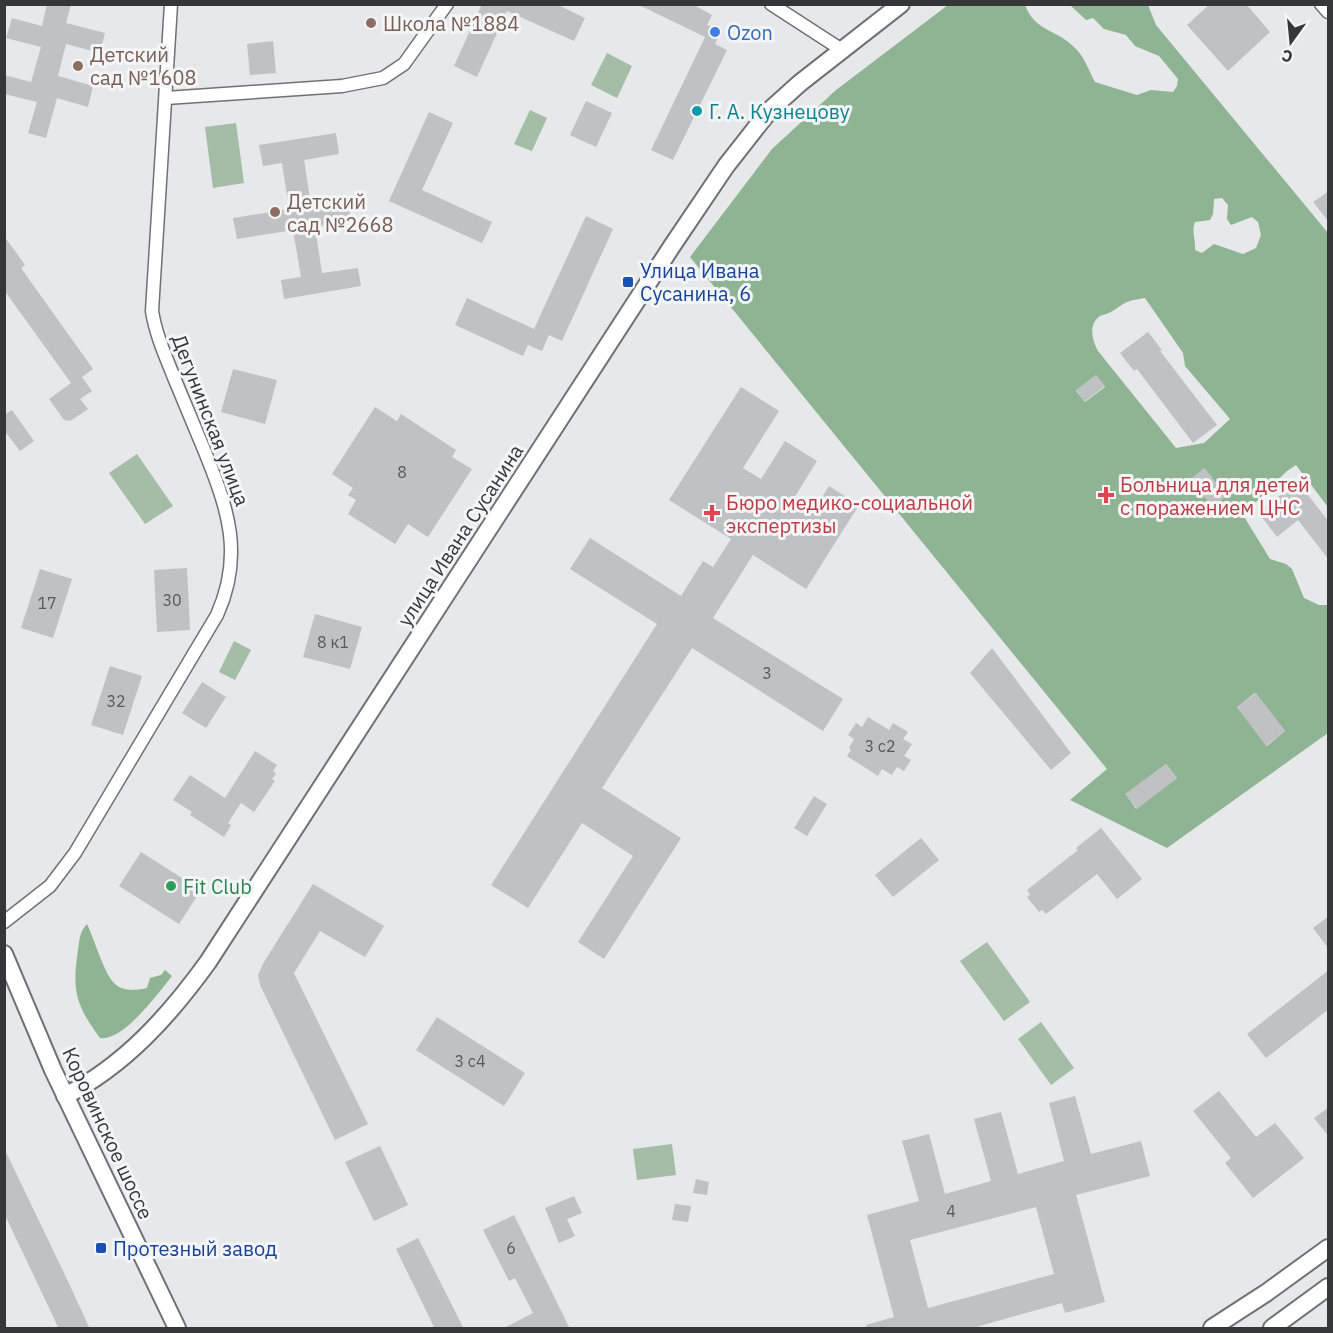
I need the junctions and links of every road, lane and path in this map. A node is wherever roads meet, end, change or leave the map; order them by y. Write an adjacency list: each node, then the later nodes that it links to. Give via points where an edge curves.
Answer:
1 (171, 4): 8 (street, Дегунинская улица)
2 (447, 4): 8 (street, via 405,64 383,78 342,86)
3 (771, 4): 7 (street)
4 (901, 4): 7 (street, улица Ивана Сусанина)
5 (1321, 4): 6 (street)
6 (1329, 12)
7 (842, 50): 11 (street, улица Ивана Сусанина, via 770,110 706,193 195,980 138,1045 90,1083)
8 (166, 98): 9 (street, Дегунинская улица, via 152,292 154,325 226,507 232,544 228,583 214,621 75,853 50,885)
9 (4, 922)
10 (4, 954): 11 (street, Коровинское шоссе)
11 (65, 1096): 14 (street, Коровинское шоссе)
12 (1329, 1248): 15 (street)
13 (1329, 1287): 16 (street)
14 (177, 1329)
15 (1212, 1329)
16 (1272, 1329)

